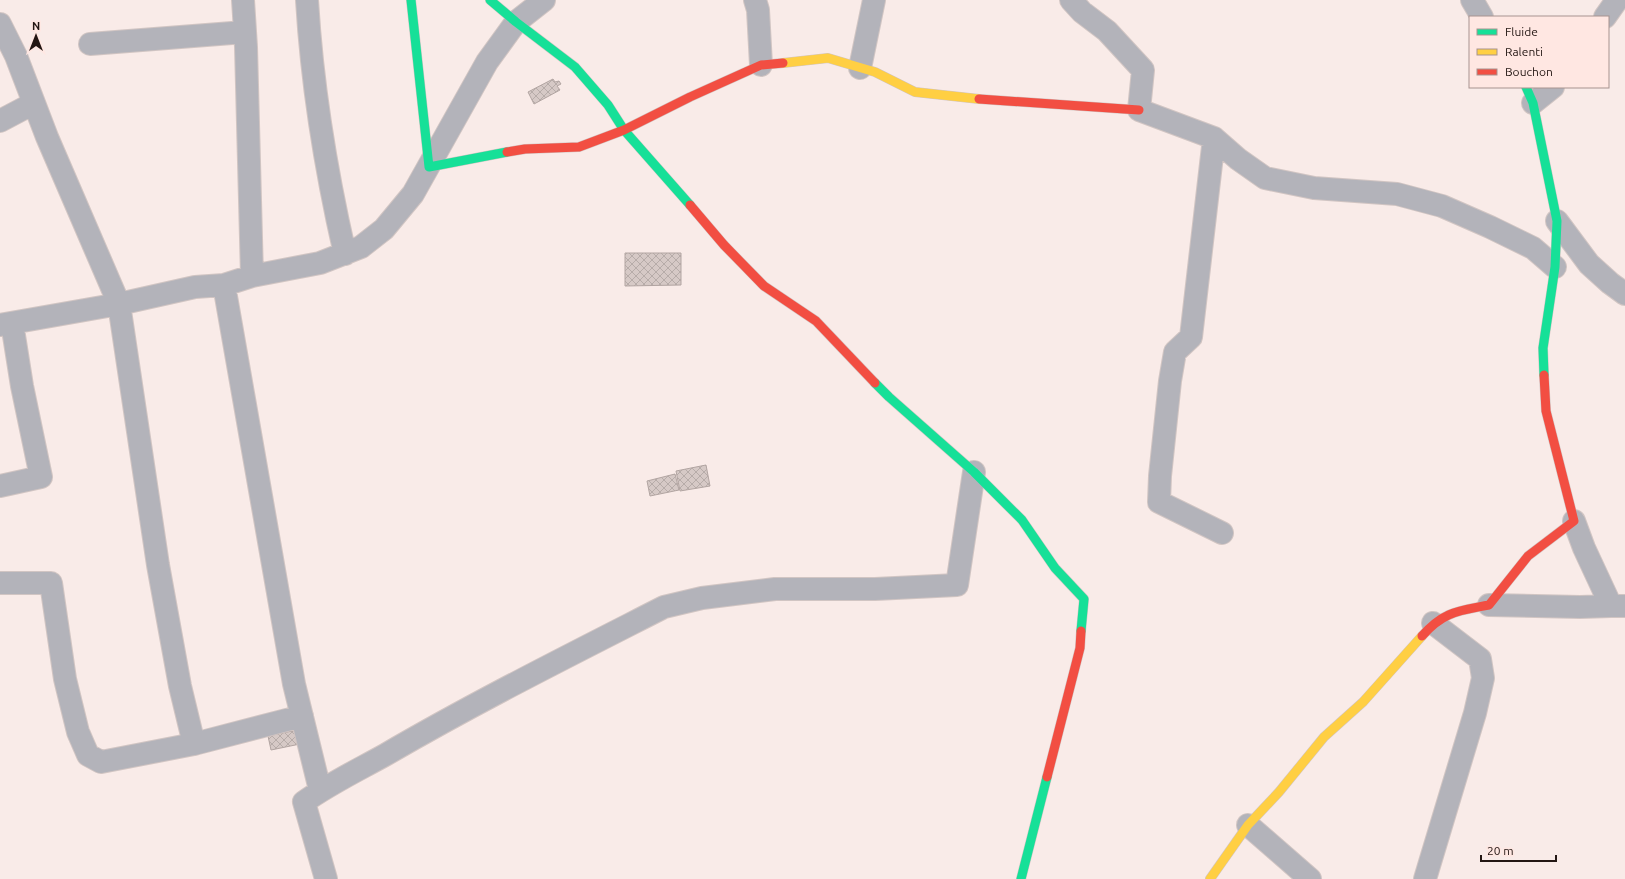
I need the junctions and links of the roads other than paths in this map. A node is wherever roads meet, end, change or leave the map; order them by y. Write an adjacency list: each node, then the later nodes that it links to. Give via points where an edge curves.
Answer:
1 (242, 0): 15 (street)
2 (306, 0): 28 (street, via 319,115 332,198)
3 (411, 0): 26 (street)
4 (490, 0): 13 (street)
5 (544, 0): 13 (street)
6 (755, 0): 17 (street)
7 (874, 0): 18 (street)
8 (1071, 0): 22 (street, via 1107,31 1143,70)
9 (1472, 0): 11 (street)
10 (1617, 0): 12 (street)
11 (1481, 16)
12 (1606, 16)
13 (516, 22): 24 (street, via 574,67 608,105); 26 (street, via 487,62)
14 (0, 24): 21 (street, via 16,56)
15 (244, 32): 16 (street); 30 (street)
16 (90, 44)
17 (762, 65): 18 (street, via 828,58); 24 (street)
18 (860, 68): 22 (street, via 875,72 915,92 1002,102)
19 (1549, 88): 20 (street)
20 (1530, 95): 27 (street)
21 (34, 103): 23 (street); 33 (street)
22 (1139, 110): 25 (street)
23 (0, 121)
24 (624, 130): 26 (street, via 579,147 525,149); 35 (street, via 724,245 764,286 816,321 889,396)
25 (1214, 138): 29 (street, via 1265,178 1314,188 1397,194 1442,206 1533,248); 38 (street, via 1191,337 1175,352 1170,381 1159,502)
26 (429, 167): 28 (street, via 413,194 384,229 361,247)
27 (1557, 221): 29 (street); 32 (street, via 1589,264)
28 (345, 254): 30 (street, via 320,263)
29 (1555, 267): 37 (street, via 1543,348 1546,411)
30 (252, 276): 31 (street)
31 (224, 285): 33 (street, via 195,287); 43 (street, via 294,684)
32 (1625, 294)
33 (119, 304): 34 (street); 44 (street, via 158,566 180,686)
34 (6, 324): 36 (street, via 41,478)
35 (974, 472): 45 (street, via 957,585 875,589 775,589 702,598 664,607 419,735); 48 (street, via 1022,520 1055,568 1084,599 1080,648)
36 (0, 486)
37 (1574, 521): 40 (street, via 1528,556); 41 (street, via 1584,548)
38 (1222, 532)
39 (0, 583): 44 (street, via 51,583 65,679 78,732 88,755 101,762)
40 (1490, 605): 41 (street); 42 (street, via 1453,612)
41 (1618, 606)
42 (1433, 623): 46 (street, via 1363,702 1324,737); 51 (street, via 1480,659 1483,678 1475,713)
43 (302, 716): 44 (street); 45 (street)
44 (194, 744)
45 (320, 790): 47 (street, via 304,802)
46 (1248, 825): 49 (street); 50 (street)
47 (326, 879)
48 (1021, 879)
49 (1210, 879)
50 (1310, 879)
51 (1425, 879)

